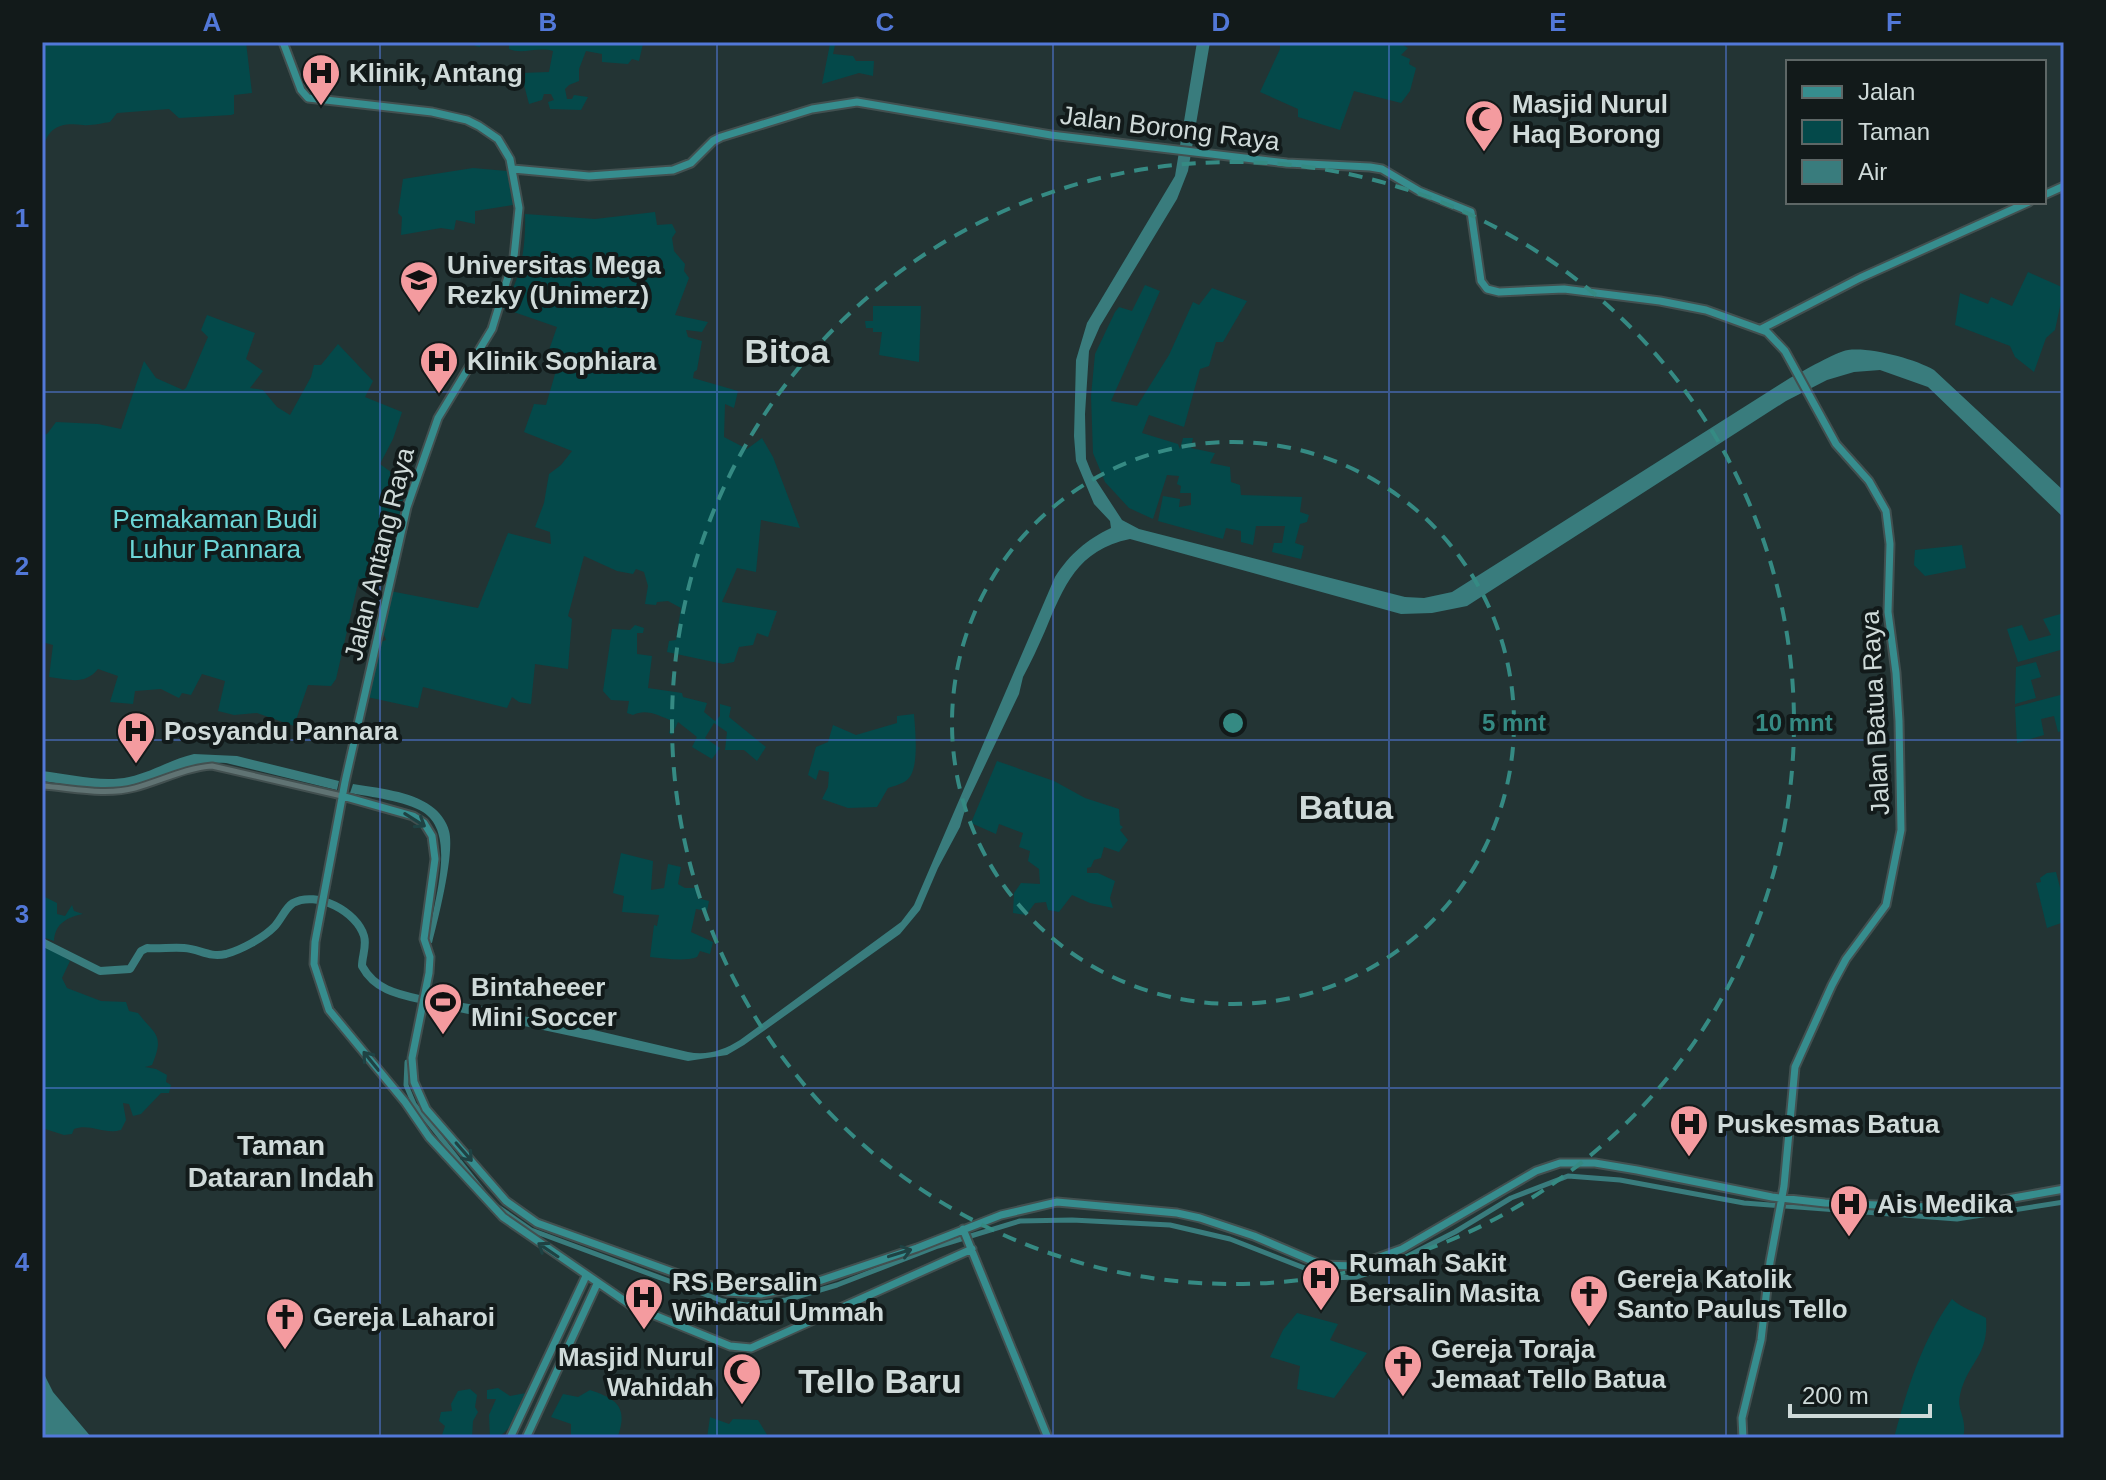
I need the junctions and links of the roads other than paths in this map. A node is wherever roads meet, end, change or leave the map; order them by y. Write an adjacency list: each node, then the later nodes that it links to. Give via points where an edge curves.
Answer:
1 (283, 42): 2 (main road, Jalan Antang Raya, via 306,97 467,120 498,139)
2 (513, 169): 4 (main road, Jalan Borong Raya, via 589,176 673,170 691,163 716,139 849,102 1008,129 1287,163 1370,167 1467,209 1474,220 1481,281 1494,292 1564,289 1624,295 1706,310); 6 (main road, Jalan Antang Raya, via 519,208 510,274 492,329 438,418 416,475)
3 (2025, 204): 4 (main road)
4 (1761, 329): 9 (main road, Jalan Batua Raya, via 1782,348 1836,444 1869,481 1886,511 1902,823 1886,905 1846,959 1795,1067)
5 (42, 786): 6 (street, via 116,792 212,766)
6 (342, 796): 7 (main road, one-way to 7, via 413,816 432,836 435,859 424,939 430,957 427,993 412,1070 419,1098); 8 (main road, Jalan Antang Raya, one-way to 6, via 329,1010 314,964)
7 (435, 1120): 8 (main road); 13 (main road, one-way to 13, via 506,1201 537,1223 728,1292 751,1295 793,1289 917,1248)
8 (424, 1129): 14 (main road, Jalan Antang Raya, one-way to 8, via 503,1217)
9 (1784, 1186): 11 (main road); 12 (main road, Jalan Batua Raya)
10 (2064, 1189): 12 (main road, via 1957,1208)
11 (1763, 1196): 12 (main road); 13 (main road, via 1595,1163 1560,1163 1531,1174 1388,1256 1349,1267 1322,1265 1200,1218 1085,1204 1049,1203 1001,1215)
12 (1782, 1200): 19 (main road, Jalan Batua Raya, via 1761,1340 1742,1418)
13 (967, 1241): 15 (main road, Jalan Antang Raya, via 751,1348 730,1346 680,1327); 18 (main road)
14 (586, 1276): 15 (main road, Jalan Antang Raya); 16 (main road)
15 (597, 1284): 17 (main road)
16 (510, 1438)
17 (526, 1438)
18 (1048, 1438)
19 (1743, 1438)

